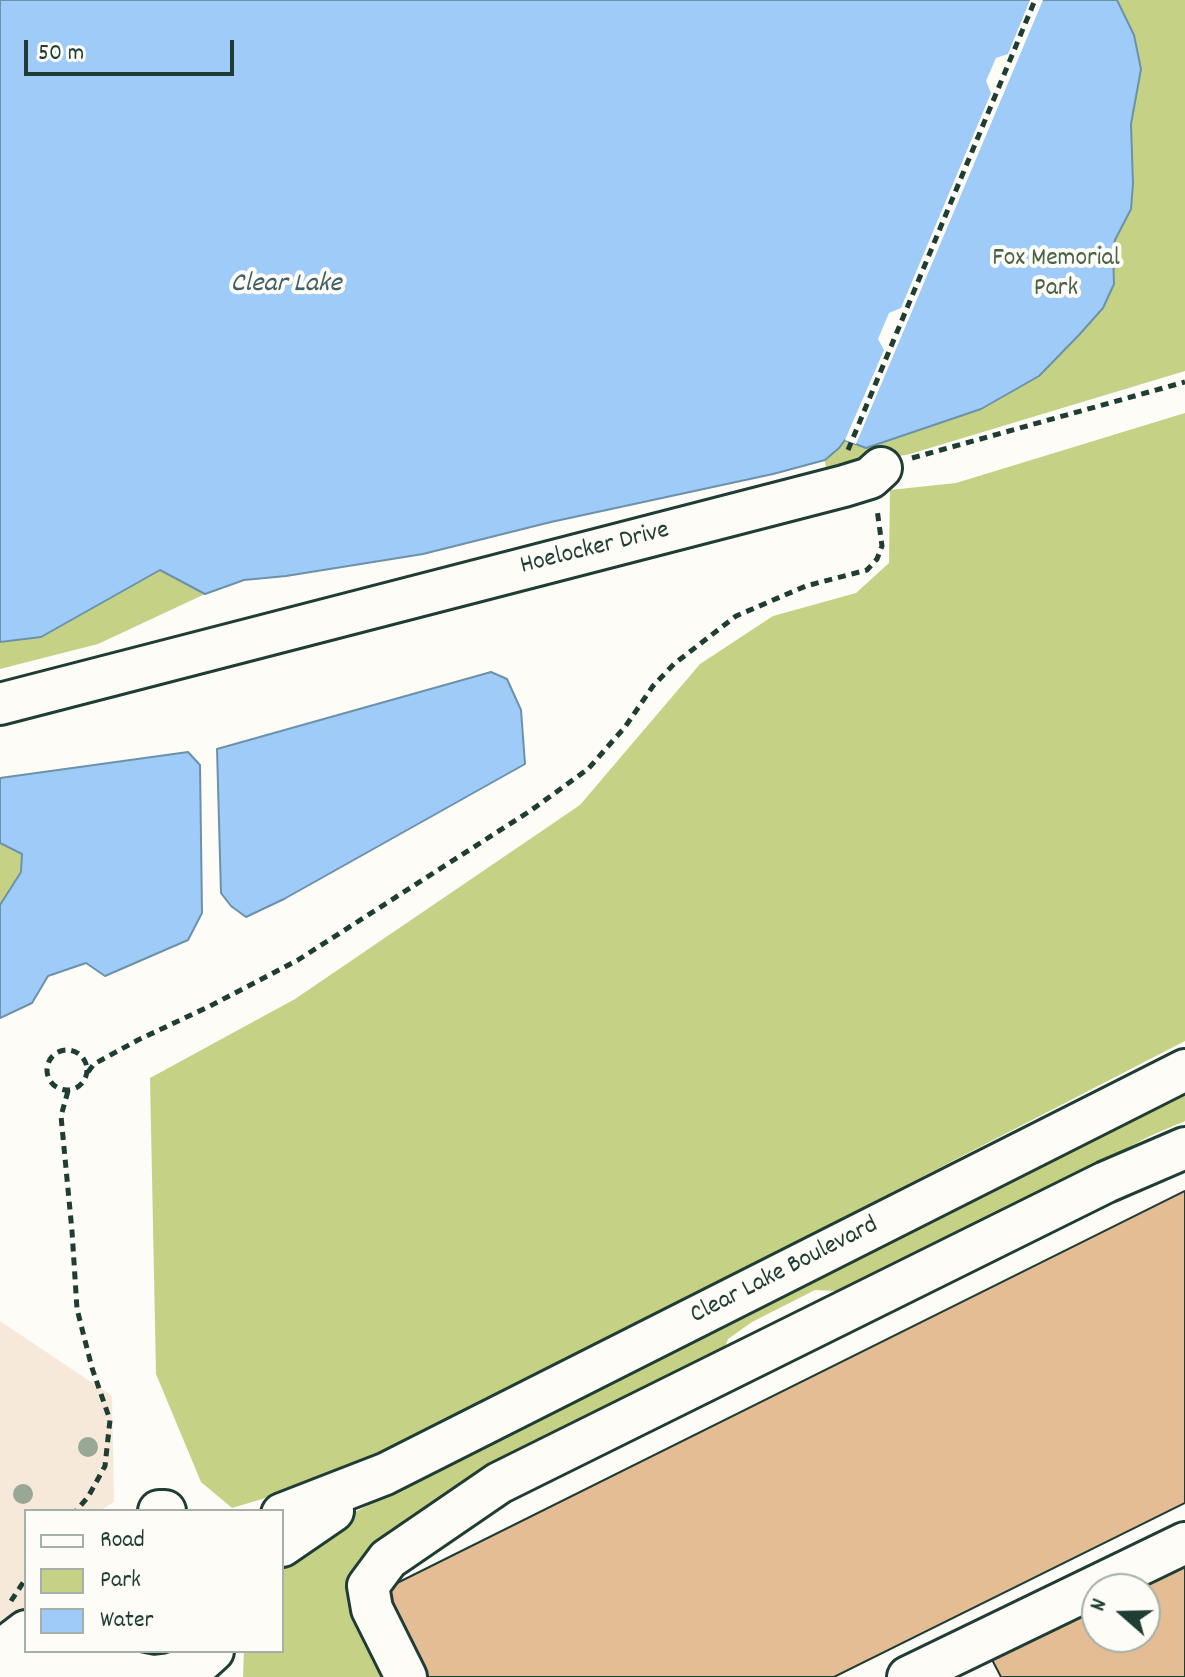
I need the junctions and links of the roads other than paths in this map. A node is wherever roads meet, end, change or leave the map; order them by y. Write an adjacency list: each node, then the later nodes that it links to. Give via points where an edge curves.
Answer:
1 (876, 473): 2 (street, Hoelocker Drive)
2 (0, 704)
3 (1185, 1070): 5 (street, Clear Lake Boulevard)
4 (1185, 1148): 17 (street, via 1106,1182 499,1483 388,1559 368,1586 372,1609)
5 (385, 1474): 6 (street, Clear Lake Boulevard); 8 (street, Clear Lake Boulevard)
6 (284, 1513)
7 (1185, 1543): 18 (street)
8 (284, 1545)
9 (18, 1616): 10 (street)
10 (0, 1651)
11 (212, 1653): 14 (street, via 187,1669)
12 (215, 1653): 16 (street)
13 (101, 1655): 14 (street, via 128,1671); 15 (street, via 59,1660)
14 (153, 1676)
15 (14, 1677)
16 (221, 1677)
17 (406, 1677)
18 (908, 1677)

